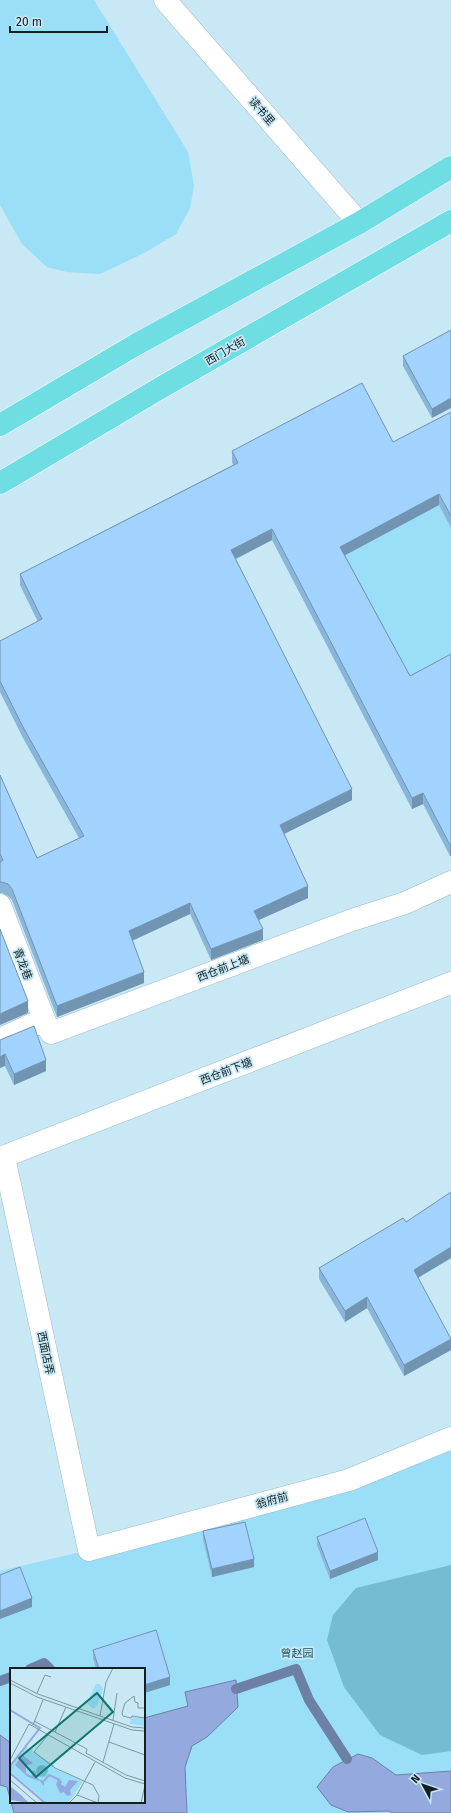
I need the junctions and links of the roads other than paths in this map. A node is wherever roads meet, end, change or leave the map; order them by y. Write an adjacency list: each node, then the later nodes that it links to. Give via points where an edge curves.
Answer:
1 (165, 0): 4 (lane, 读书里)
2 (451, 167): 4 (main road)
3 (451, 221): 6 (main road, 西门大街)
4 (359, 223): 5 (main road, via 137,344)
5 (0, 425)
6 (0, 483)
7 (451, 882): 10 (lane, 西仓前上塘, via 405,902 51,1033)
8 (0, 905): 10 (lane, 青龙巷)
9 (451, 983): 12 (lane, 西仓前下塘)
10 (46, 1024): 11 (lane, via 34,1024)
11 (0, 1039)
12 (2, 1158): 14 (lane, 西面店弄)
13 (451, 1438): 14 (lane, 翁府前, via 349,1480)
14 (88, 1550)

